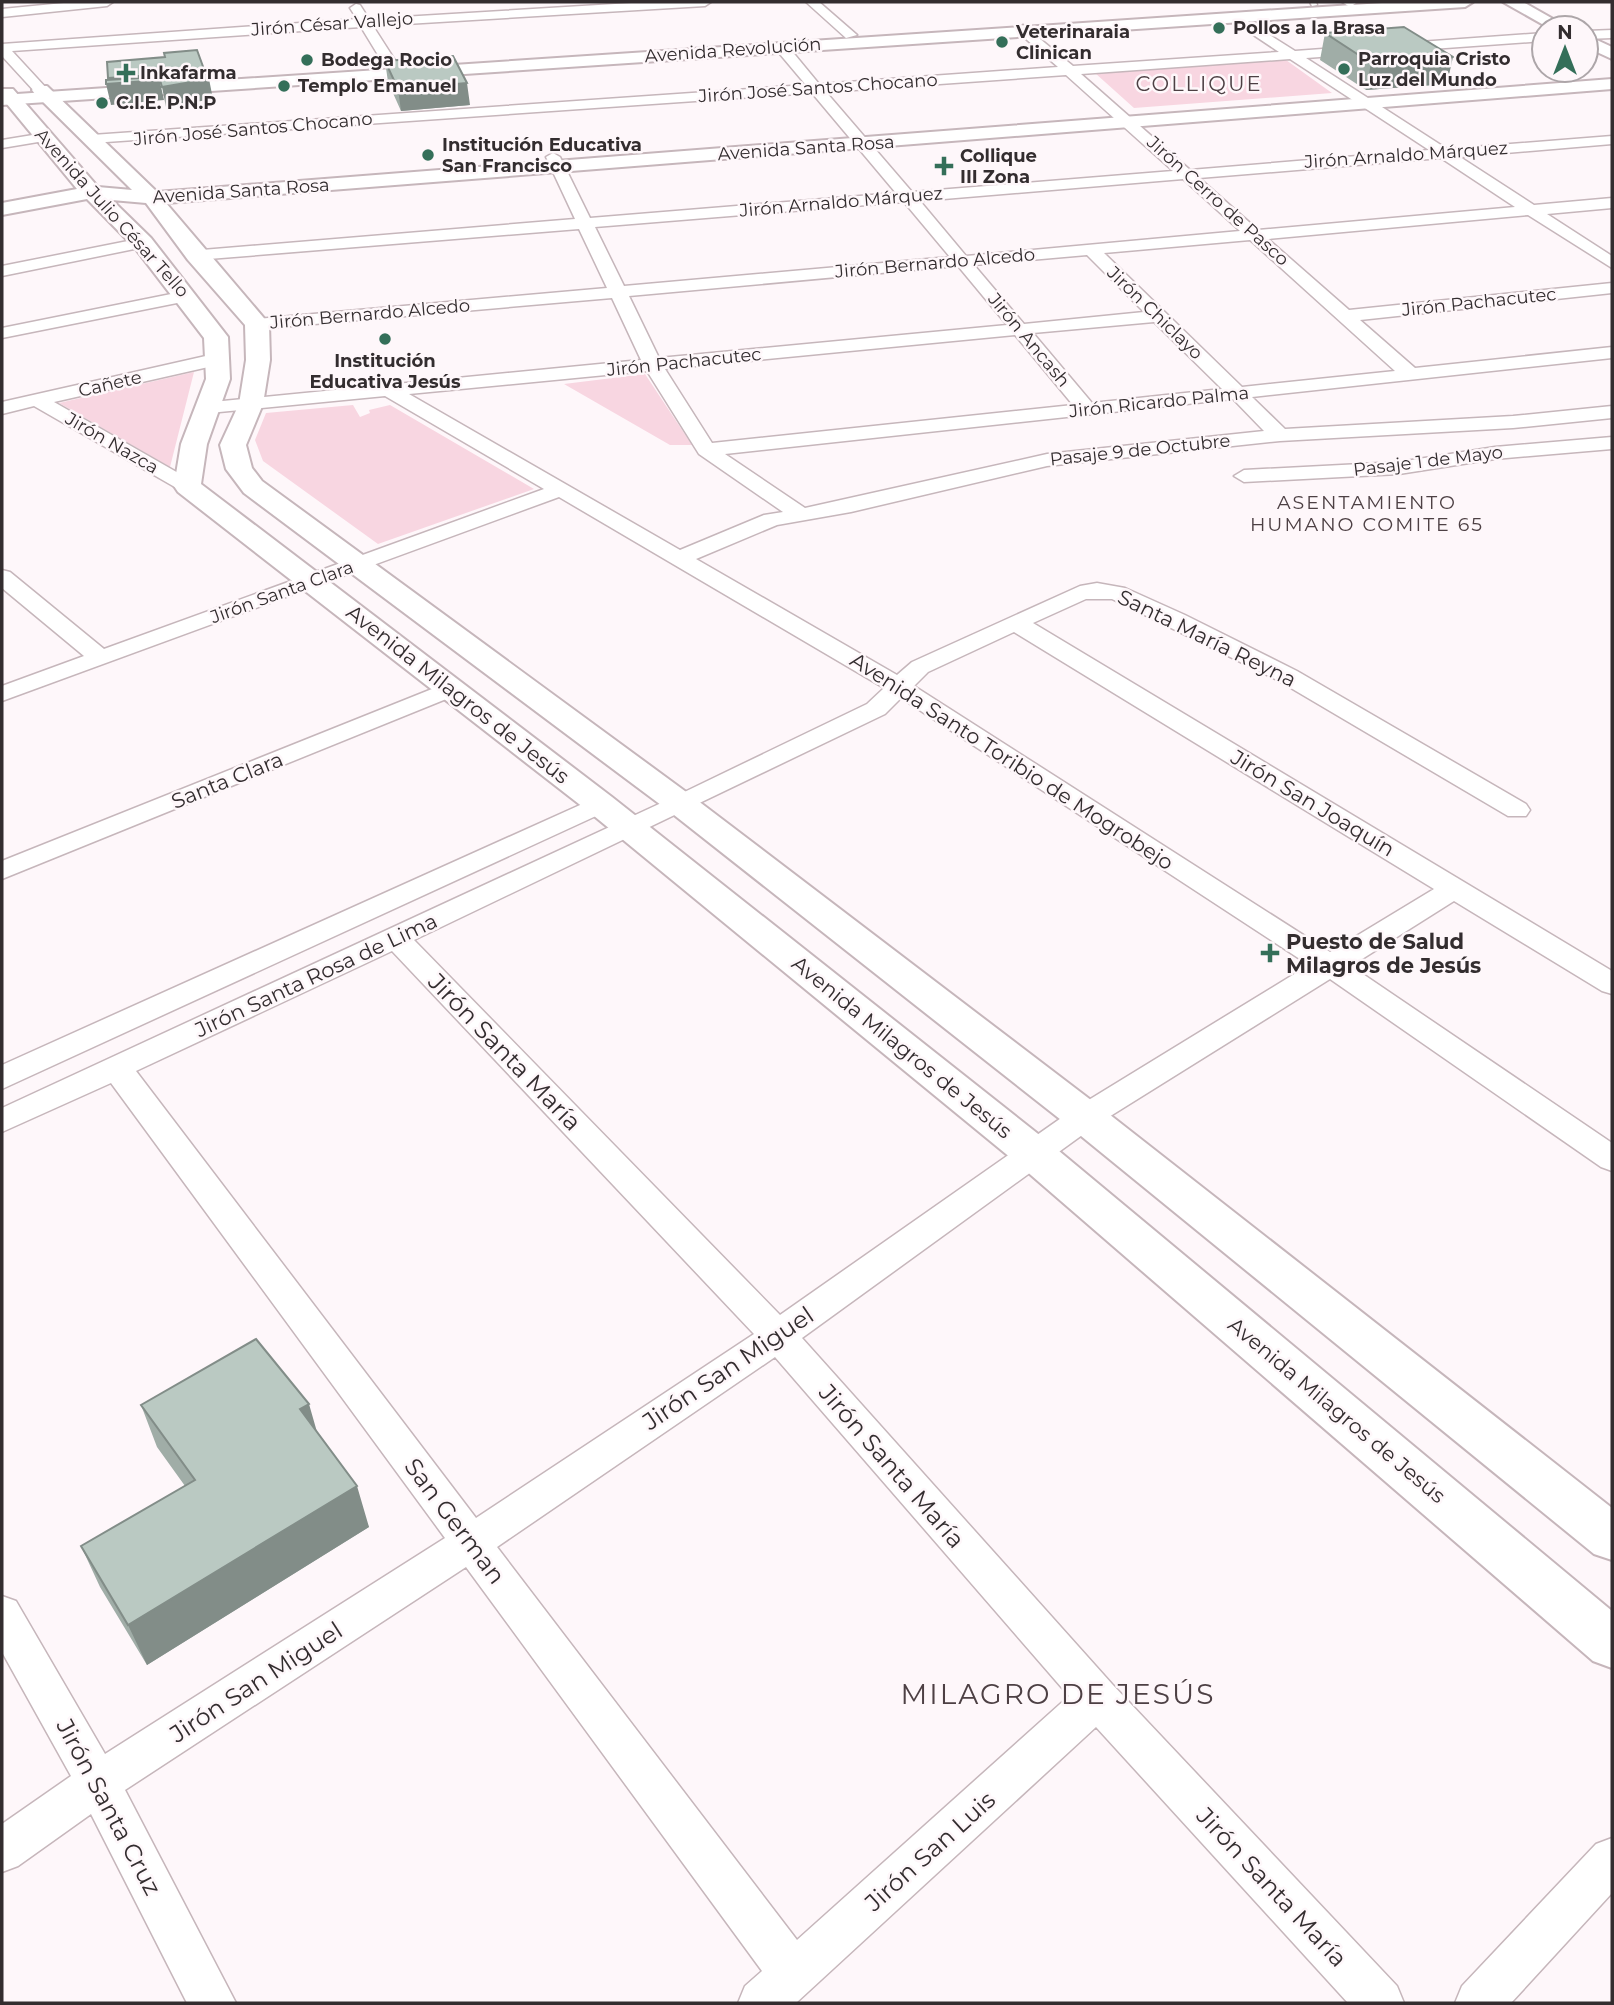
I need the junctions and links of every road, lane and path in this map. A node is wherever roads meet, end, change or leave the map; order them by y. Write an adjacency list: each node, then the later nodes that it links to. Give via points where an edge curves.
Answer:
1 (107, 2): 8 (street)
2 (353, 2): 14 (street)
3 (705, 2): 9 (street, Jirón César Vallejo)
4 (812, 2): 16 (street)
5 (1355, 2): 10 (street, Avenida Revolución)
6 (1465, 2): 13 (street, Avenida Revolución)
7 (1511, 2): 12 (street)
8 (52, 4): 11 (street)
9 (633, 4): 14 (street, Jirón César Vallejo)
10 (1314, 4): 16 (street, Avenida Revolución)
11 (2, 13)
12 (1535, 14)
13 (1235, 17): 15 (street, Avenida Revolución); 20 (street)
14 (365, 22): 19 (street, Jirón César Vallejo); 21 (street)
15 (1023, 29): 18 (street, Avenida Revolución); 22 (street, Jirón Cerro de Pasco)
16 (851, 36): 21 (street, Avenida Revolución)
17 (1530, 38): 20 (street, Jirón José Santos Chocano)
18 (781, 47): 25 (street, Jirón Ancash); 26 (street, Avenida Revolución)
19 (2, 48): 26 (street, Avenida Julio César Tello)
20 (1295, 54): 22 (street, Jirón José Santos Chocano); 28 (street)
21 (391, 65): 26 (street, Avenida Revolución)
22 (1072, 70): 25 (street, Jirón José Santos Chocano); 29 (street, Jirón Cerro de Pasco)
23 (1612, 77): 28 (street, Avenida Santa Rosa)
24 (1612, 84): 28 (street, Avenida Santa Rosa)
25 (816, 88): 31 (street, Jirón José Santos Chocano); 32 (street, Jirón Ancash)
26 (44, 93): 27 (street, Avenida Revolución); 31 (street, Avenida Julio César Tello)
27 (5, 94): 30 (street, Avenida Julio César Tello)
28 (1365, 100): 29 (street, Avenida Santa Rosa); 35 (street)
29 (1125, 119): 32 (street, Avenida Santa Rosa); 37 (street, Jirón Cerro de Pasco)
30 (45, 138): 34 (street); 38 (street, Avenida Julio César Tello)
31 (92, 139): 39 (street, Avenida Julio César Tello)
32 (858, 139): 36 (street, Avenida Santa Rosa); 40 (street, Jirón Ancash)
33 (1612, 140): 35 (street, Jirón Arnaldo Márquez)
34 (2, 144)
35 (1443, 152): 37 (street, Jirón Arnaldo Márquez); 44 (street)
36 (556, 162): 39 (street, Avenida Santa Rosa); 45 (street)
37 (1186, 173): 40 (street, Jirón Arnaldo Márquez); 46 (street, Jirón Cerro de Pasco)
38 (87, 188): 39 (street, Avenida Santa Rosa); 41 (street, Avenida Santa Rosa); 43 (street, Avenida Santa Rosa); 47 (street, Avenida Julio César Tello)
39 (147, 193): 49 (street, Avenida Julio César Tello)
40 (907, 196): 45 (street, Jirón Arnaldo Márquez); 50 (street, Jirón Ancash)
41 (2, 198)
42 (1612, 202): 44 (street, Jirón Bernardo Alcedo)
43 (2, 208)
44 (1531, 210): 46 (street, Jirón Bernardo Alcedo); 51 (street)
45 (585, 223): 49 (street, Jirón Arnaldo Márquez); 54 (street)
46 (1255, 234): 48 (street, Jirón Bernardo Alcedo); 57 (street, Jirón Cerro de Pasco)
47 (143, 243): 52 (street); 55 (street, Avenida Julio César Tello)
48 (1090, 249): 50 (street, Jirón Bernardo Alcedo); 56 (street, Jirón Chiclayo)
49 (196, 255): 58 (street, Avenida Julio César Tello)
50 (962, 261): 54 (street, Jirón Bernardo Alcedo); 59 (street, Jirón Ancash)
51 (1612, 263)
52 (2, 271)
53 (1612, 288): 57 (street, Jirón Pachacutec)
54 (616, 292): 58 (street, Jirón Bernardo Alcedo); 63 (street)
55 (186, 296): 60 (street); 62 (street, Avenida Julio César Tello, via 216,337)
56 (1159, 316): 59 (street, Jirón Pachacutec); 66 (street, Jirón Chiclayo)
57 (1345, 316): 64 (street, Jirón Cerro de Pasco)
58 (257, 324): 68 (street, via 258,360)
59 (1020, 330): 63 (street, Jirón Pachacutec); 71 (street, Jirón Ancash)
60 (2, 333)
61 (1612, 354): 64 (street, Jirón Ricardo Palma)
62 (219, 359): 67 (street, Cañete); 69 (street, Avenida Julio César Tello)
63 (653, 365): 65 (street, Jirón Pachacutec); 75 (street)
64 (1410, 375): 66 (street, Jirón Ricardo Palma)
65 (392, 392): 68 (street, Jirón Pachacutec); 78 (street, Avenida Santo Toribio de Mogrobejo)
66 (1238, 393): 71 (street, Jirón Ricardo Palma); 73 (street, Jirón Chiclayo)
67 (37, 400): 70 (street, Cañete); 76 (street, Jirón Nazca)
68 (251, 404): 69 (street, Jirón Pachacutec); 81 (street, Avenida Milagros de Jesús, via 233,445 239,469 253,488)
69 (209, 407): 76 (street, Avenida Julio César Tello, via 194,444)
70 (2, 408)
71 (1087, 410): 75 (street, Jirón Ricardo Palma)
72 (1612, 412): 73 (street, Pasaje 9 de Octubre)
73 (1280, 435): 79 (street, Pasaje 9 de Octubre, via 1047,460)
74 (1612, 443): 77 (street, Pasaje 1 de Mayo, via 1494,453 1399,468)
75 (706, 450): 79 (street)
76 (189, 476): 83 (street, Avenida Milagros de Jesús)
77 (1244, 476)
78 (562, 489): 80 (street, Avenida Santo Toribio de Mogrobejo); 81 (street, Jirón Santa Clara)
79 (802, 515): 80 (street, Pasaje 9 de Octubre, via 772,520)
80 (681, 558): 86 (street, Avenida Santo Toribio de Mogrobejo)
81 (356, 564): 83 (street, Jirón Santa Clara); 90 (street, Avenida Milagros de Jesús)
82 (2, 577): 85 (street)
83 (313, 581): 85 (street, Jirón Santa Clara); 87 (street, Avenida Milagros de Jesús)
84 (1014, 622): 86 (street, Santa María Reyna, via 920,667); 91 (street, Santa María Reyna, via 1080,593 1116,593 1288,676); 94 (street, Jirón San Joaquín)
85 (101, 658): 88 (street, Jirón Santa Clara)
86 (900, 687): 90 (street, Santa María Reyna, via 876,709); 96 (street, Avenida Santo Toribio de Mogrobejo)
87 (452, 688): 89 (street, Avenida Milagros de Jesús); 93 (street, Santa Clara)
88 (2, 694)
89 (600, 804): 92 (street, Avenida Milagros de Jesús); 99 (street, Jirón Santa Rosa de Lima)
90 (681, 804): 92 (street, Santa María Reyna); 100 (street, Avenida Milagros de Jesús)
91 (1517, 810)
92 (629, 827): 95 (street, Jirón Santa Rosa de Lima); 102 (street, Avenida Milagros de Jesús)
93 (2, 871)
94 (1455, 888): 96 (street, Jirón San Miguel); 97 (street, Jirón San Joaquín)
95 (395, 937): 98 (street, Jirón Santa Rosa de Lima); 104 (street, Jirón Santa María)
96 (1331, 966): 100 (street, Jirón San Miguel); 103 (street, Avenida Santo Toribio de Mogrobejo)
97 (1612, 984)
98 (117, 1069): 101 (street, Jirón Santa Rosa de Lima); 106 (street, San German)
99 (2, 1078)
100 (1085, 1116): 102 (street, Jirón San Miguel); 105 (street, Avenida Milagros de Jesús)
101 (2, 1121)
102 (1032, 1152): 104 (street, Jirón San Miguel); 108 (street, Avenida Milagros de Jesús)
103 (1612, 1159)
104 (778, 1336): 106 (street, Jirón San Miguel); 109 (street, Jirón Santa María)
105 (1612, 1538)
106 (471, 1543): 110 (street, Jirón San Miguel); 113 (street, San German)
107 (2, 1614): 110 (street, Jirón Santa Cruz)
108 (1612, 1644)
109 (1097, 1698): 113 (street, Jirón San Luis); 115 (street, Jirón Santa María)
110 (98, 1783): 111 (street, Jirón San Miguel); 114 (street, Jirón Santa Cruz)
111 (2, 1850)
112 (1612, 1860): 116 (street)
113 (778, 1989)
114 (212, 2003)
115 (1380, 2003)
116 (1479, 2003)

